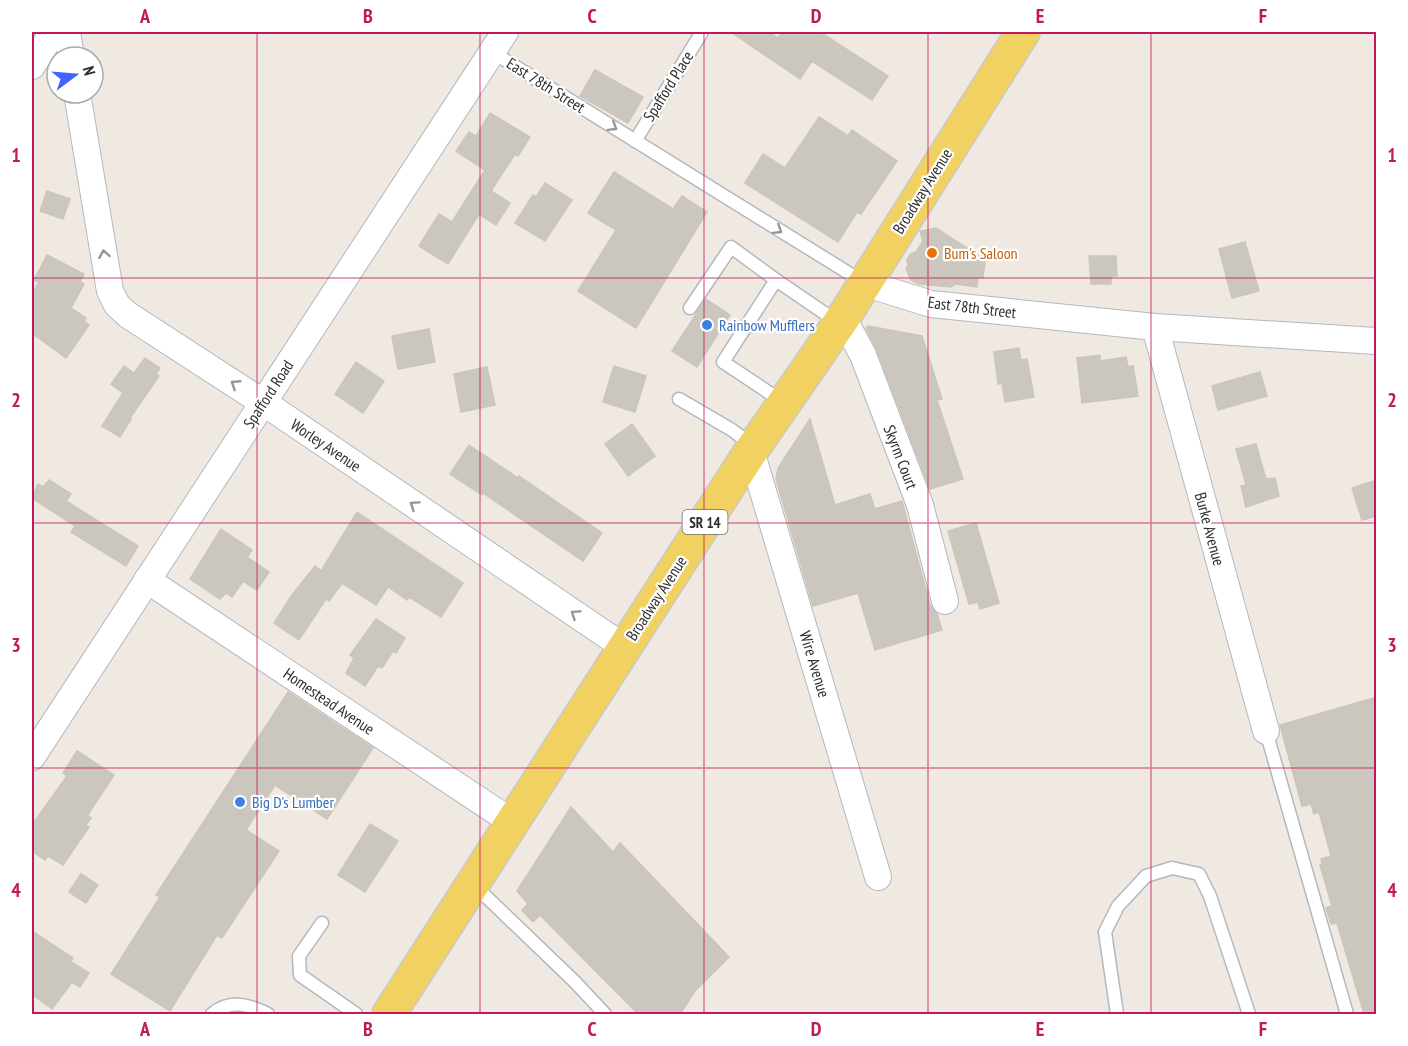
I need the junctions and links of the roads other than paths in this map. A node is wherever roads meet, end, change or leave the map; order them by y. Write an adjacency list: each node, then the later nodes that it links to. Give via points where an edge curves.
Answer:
1 (53, 32): 5 (street)
2 (702, 32): 7 (lane, Spafford Place)
3 (1023, 32): 9 (main road, Broadway Avenue / SR 14)
4 (498, 42): 7 (lane, East 78th Street, one-way to 7); 15 (street, Spafford Road)
5 (32, 66)
6 (79, 105): 15 (street, Worley Avenue, one-way to 6, via 117,305 110,291)
7 (635, 141): 9 (lane, East 78th Street, one-way to 9)
8 (776, 280): 10 (lane, via 731,247); 11 (lane); 16 (lane, via 723,362)
9 (864, 283): 11 (main road, Broadway Avenue / SR 14); 12 (street, East 78th Street, via 931,304)
10 (690, 308)
11 (841, 321): 16 (main road, Broadway Avenue / SR 14); 19 (street, Skyrm Court, via 863,355 920,505)
12 (1155, 327): 13 (street, East 78th Street); 21 (street, Burke Avenue)
13 (1377, 341)
14 (678, 399): 17 (lane, via 732,430)
15 (263, 402): 18 (street, Spafford Road); 20 (street, Worley Avenue, one-way to 15)
16 (784, 403): 17 (main road, Broadway Avenue / SR 14)
17 (753, 449): 20 (main road, Broadway Avenue / SR 14); 24 (street, Wire Avenue)
18 (147, 580): 22 (street, Spafford Road); 23 (street, Homestead Avenue)
19 (945, 601)
20 (624, 647): 23 (main road, Broadway Avenue / SR 14)
21 (1266, 731): 34 (lane)
22 (32, 757)
23 (512, 822): 25 (main road, Broadway Avenue / SR 14)
24 (878, 877)
25 (473, 884): 30 (main road, Broadway Avenue / SR 14); 31 (lane)
26 (322, 923): 29 (lane, via 299,956 300,975)
27 (212, 1014): 28 (lane, via 221,1006 236,1003)
28 (268, 1014)
29 (356, 1014)
30 (389, 1014)
31 (605, 1014)
32 (1117, 1014): 33 (lane, via 1105,932 1118,906 1146,876 1172,868 1199,874)
33 (1249, 1014)
34 (1347, 1014)

